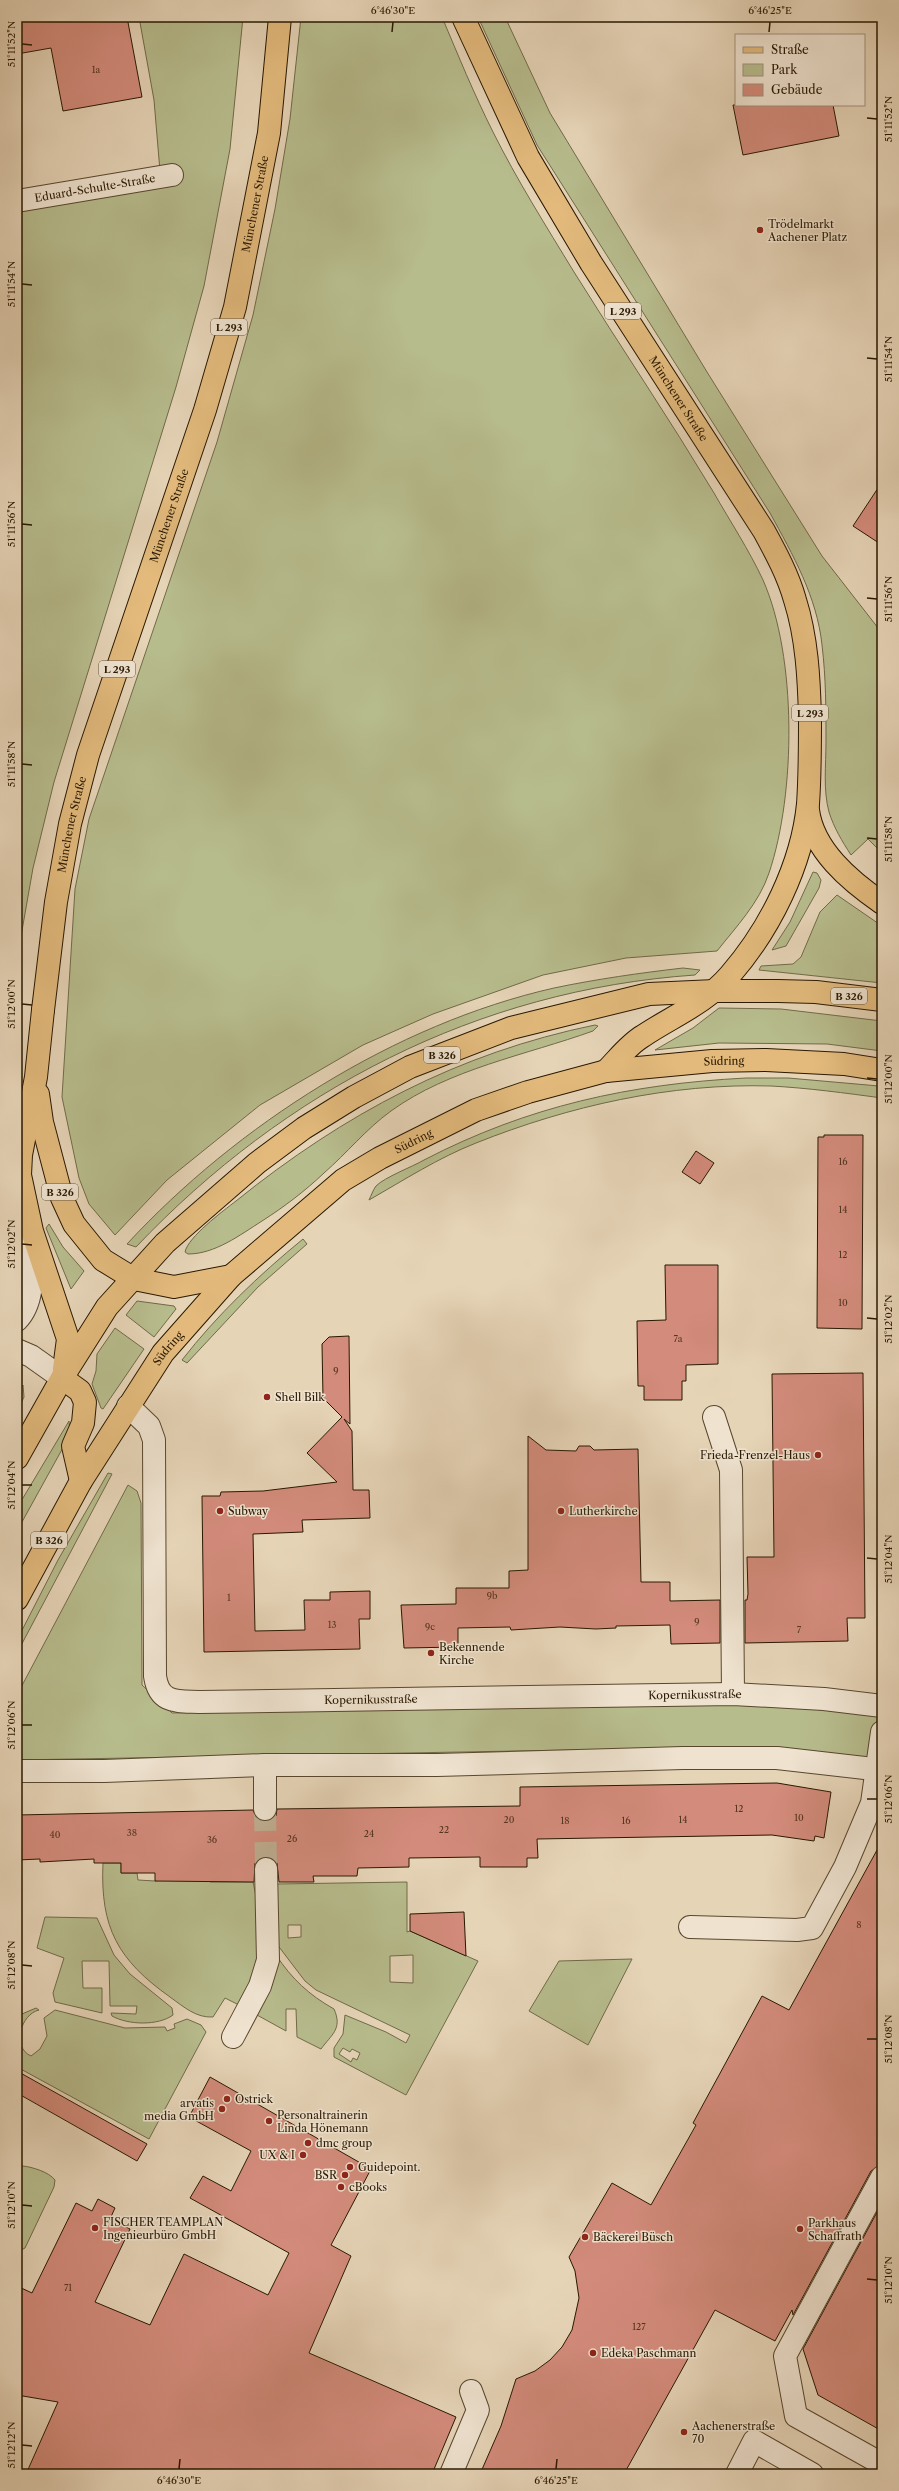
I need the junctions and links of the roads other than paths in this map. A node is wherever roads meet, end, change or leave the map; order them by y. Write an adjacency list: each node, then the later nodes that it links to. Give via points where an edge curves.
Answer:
1 (280, 17): 9 (main road, Münchener Straße / L 293, via 268,133 235,307 205,410 88,755 70,824 56,902)
2 (463, 17): 5 (main road, Münchener Straße / L 293, via 528,157 591,263 764,530 785,570 800,615 808,672)
3 (172, 175): 4 (street, Eduard-Schulte-Straße)
4 (17, 201)
5 (808, 804): 6 (main road, via 816,836 829,855 860,888); 7 (main road, via 796,857 778,900 745,957)
6 (882, 903)
7 (715, 991): 8 (main road, B 326, via 816,992); 11 (main road, via 681,1015 642,1036); 15 (main road, B 326, via 649,994 581,1009 511,1028 410,1067 304,1128 257,1163 176,1232)
8 (882, 1000)
9 (43, 1010): 12 (main road, B 326)
10 (882, 1070): 11 (main road, Südring / B 326, via 844,1064 766,1060 712,1061)
11 (606, 1071): 14 (main road, Südring / B 326, via 528,1092 476,1110 380,1158 343,1180)
12 (36, 1077): 13 (main road, B 326, via 21,1155 20,1175); 15 (main road, B 326, via 42,1122 55,1174 74,1224 103,1260)
13 (32, 1231): 16 (street, via 31,1284 24,1314); 18 (main road, B 326, via 68,1339)
14 (231, 1276): 15 (main road, via 174,1287); 19 (main road, Südring / B 326, via 163,1353)
15 (134, 1279): 18 (main road, B 326, via 107,1307)
16 (17, 1320)
17 (17, 1350): 18 (street, via 31,1356)
18 (62, 1378): 21 (main road, B 326); 22 (main road, via 80,1392 85,1402 83,1423 73,1446)
19 (128, 1406): 22 (main road, Südring / B 326); 24 (street, Kopernikusstraße, via 150,1426 154,1440 155,1676 160,1692 166,1698 199,1702)
20 (714, 1417): 24 (street, via 731,1470)
21 (18, 1457)
22 (81, 1481): 23 (main road, Südring / B 326)
23 (17, 1599)
24 (733, 1694): 25 (street, Kopernikusstraße, via 824,1699)
25 (882, 1706)
26 (882, 1732): 28 (street)
27 (264, 1765): 28 (street, via 437,1765 769,1758); 29 (street); 30 (street)
28 (879, 1769): 32 (street, via 872,1804 846,1867 812,1928 797,1930)
29 (17, 1771)
30 (265, 1809)
31 (266, 1869): 33 (street, via 268,1960 260,1986)
32 (690, 1927)
33 (233, 2037)
34 (882, 2177): 36 (street, via 784,2356 796,2416)
35 (471, 2391): 37 (street, via 478,2410)
36 (882, 2464)
37 (450, 2474)
38 (737, 2474): 39 (street, via 754,2441)
39 (812, 2474)

